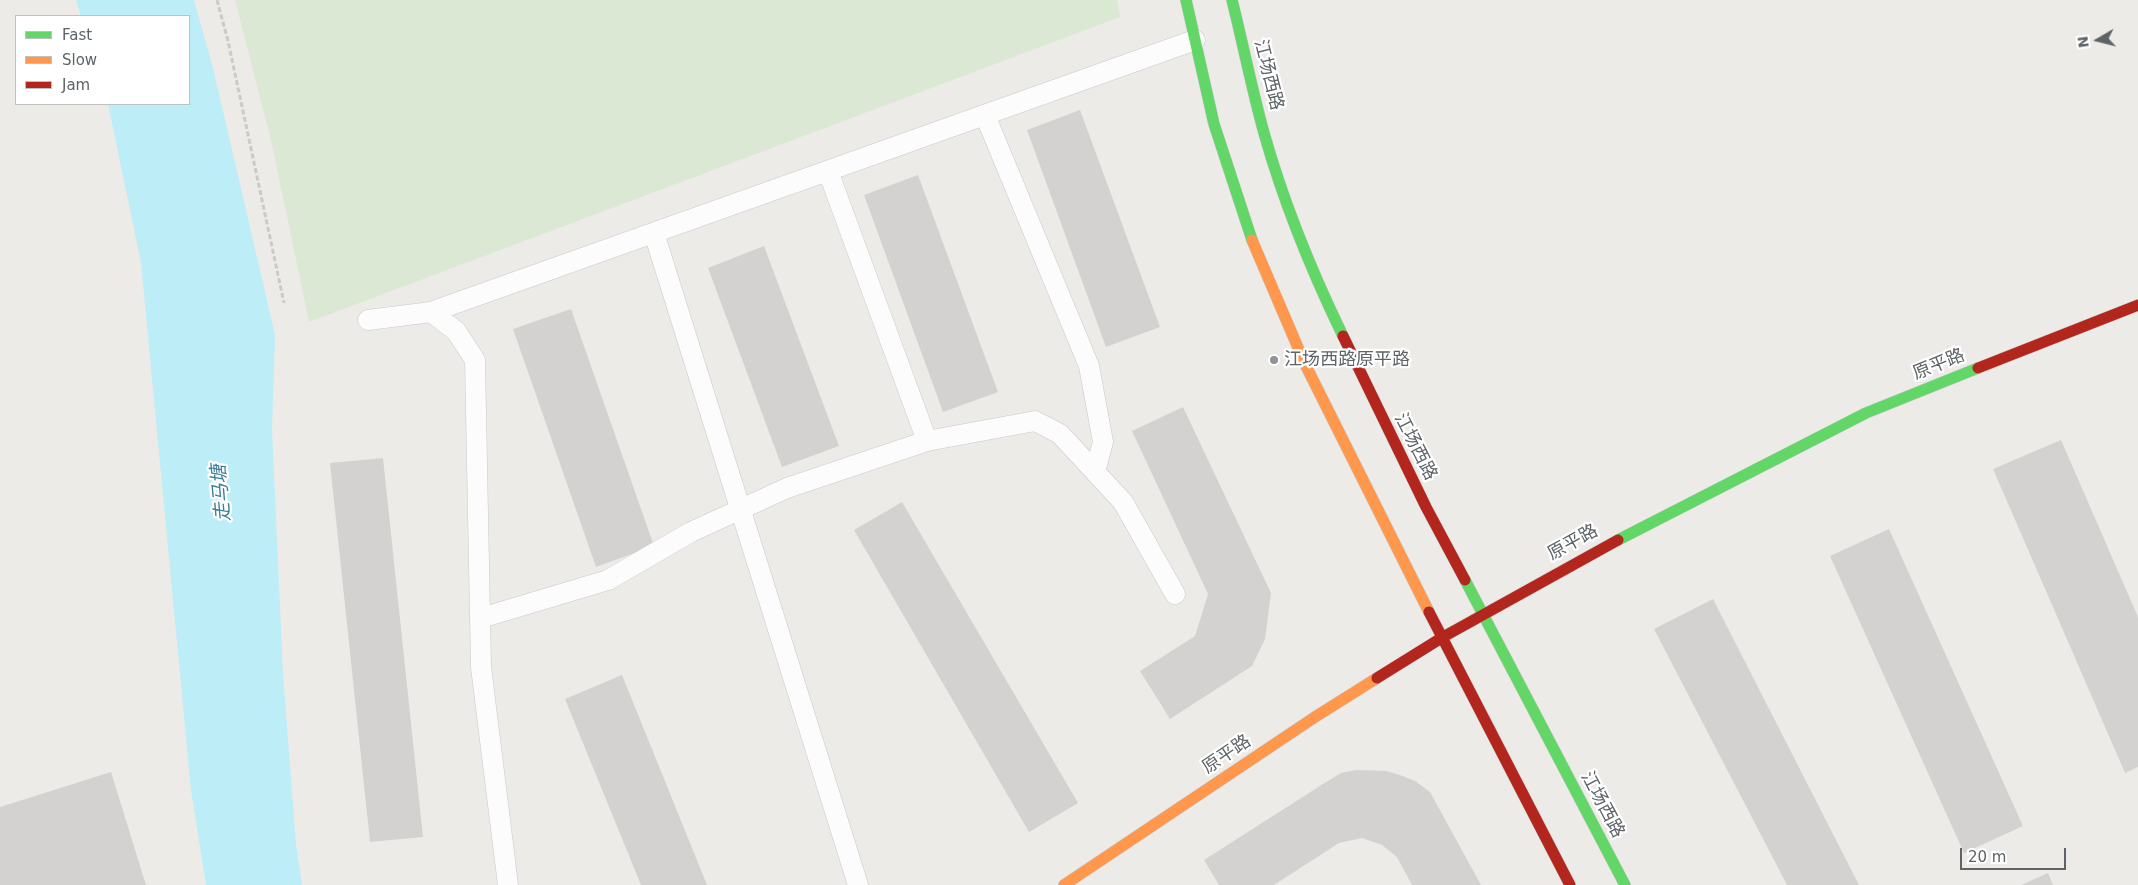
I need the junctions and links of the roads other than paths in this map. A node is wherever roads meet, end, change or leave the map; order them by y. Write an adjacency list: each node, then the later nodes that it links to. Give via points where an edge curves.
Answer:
1 (1186, 0): 3 (main road)
2 (1232, 0): 14 (main road, 江场西路, via 1264,133 1315,279)
3 (1196, 40): 4 (lane); 16 (main road, via 1234,191 1274,296 1325,406)
4 (985, 115): 5 (lane); 11 (lane, via 1089,366 1103,442)
5 (828, 171): 6 (lane); 10 (lane)
6 (654, 233): 8 (lane); 12 (lane)
7 (2138, 305): 14 (main road, 原平路, via 1866,413 1597,550)
8 (431, 312): 9 (lane); 15 (lane, via 456,331 475,360)
9 (368, 320)
10 (927, 440): 11 (lane, via 1035,421 1060,434); 12 (lane, via 787,488)
11 (1095, 472): 13 (lane, via 1123,502)
12 (740, 510): 15 (lane, via 692,532 608,580); 18 (lane)
13 (1174, 594)
14 (1482, 615): 16 (main road, 原平路); 21 (main road, 江场西路)
15 (481, 618): 17 (lane, via 481,666)
16 (1443, 636): 19 (main road, 原平路); 20 (main road)
17 (508, 885)
18 (858, 885)
19 (1064, 885)
20 (1570, 885)
21 (1625, 885)

